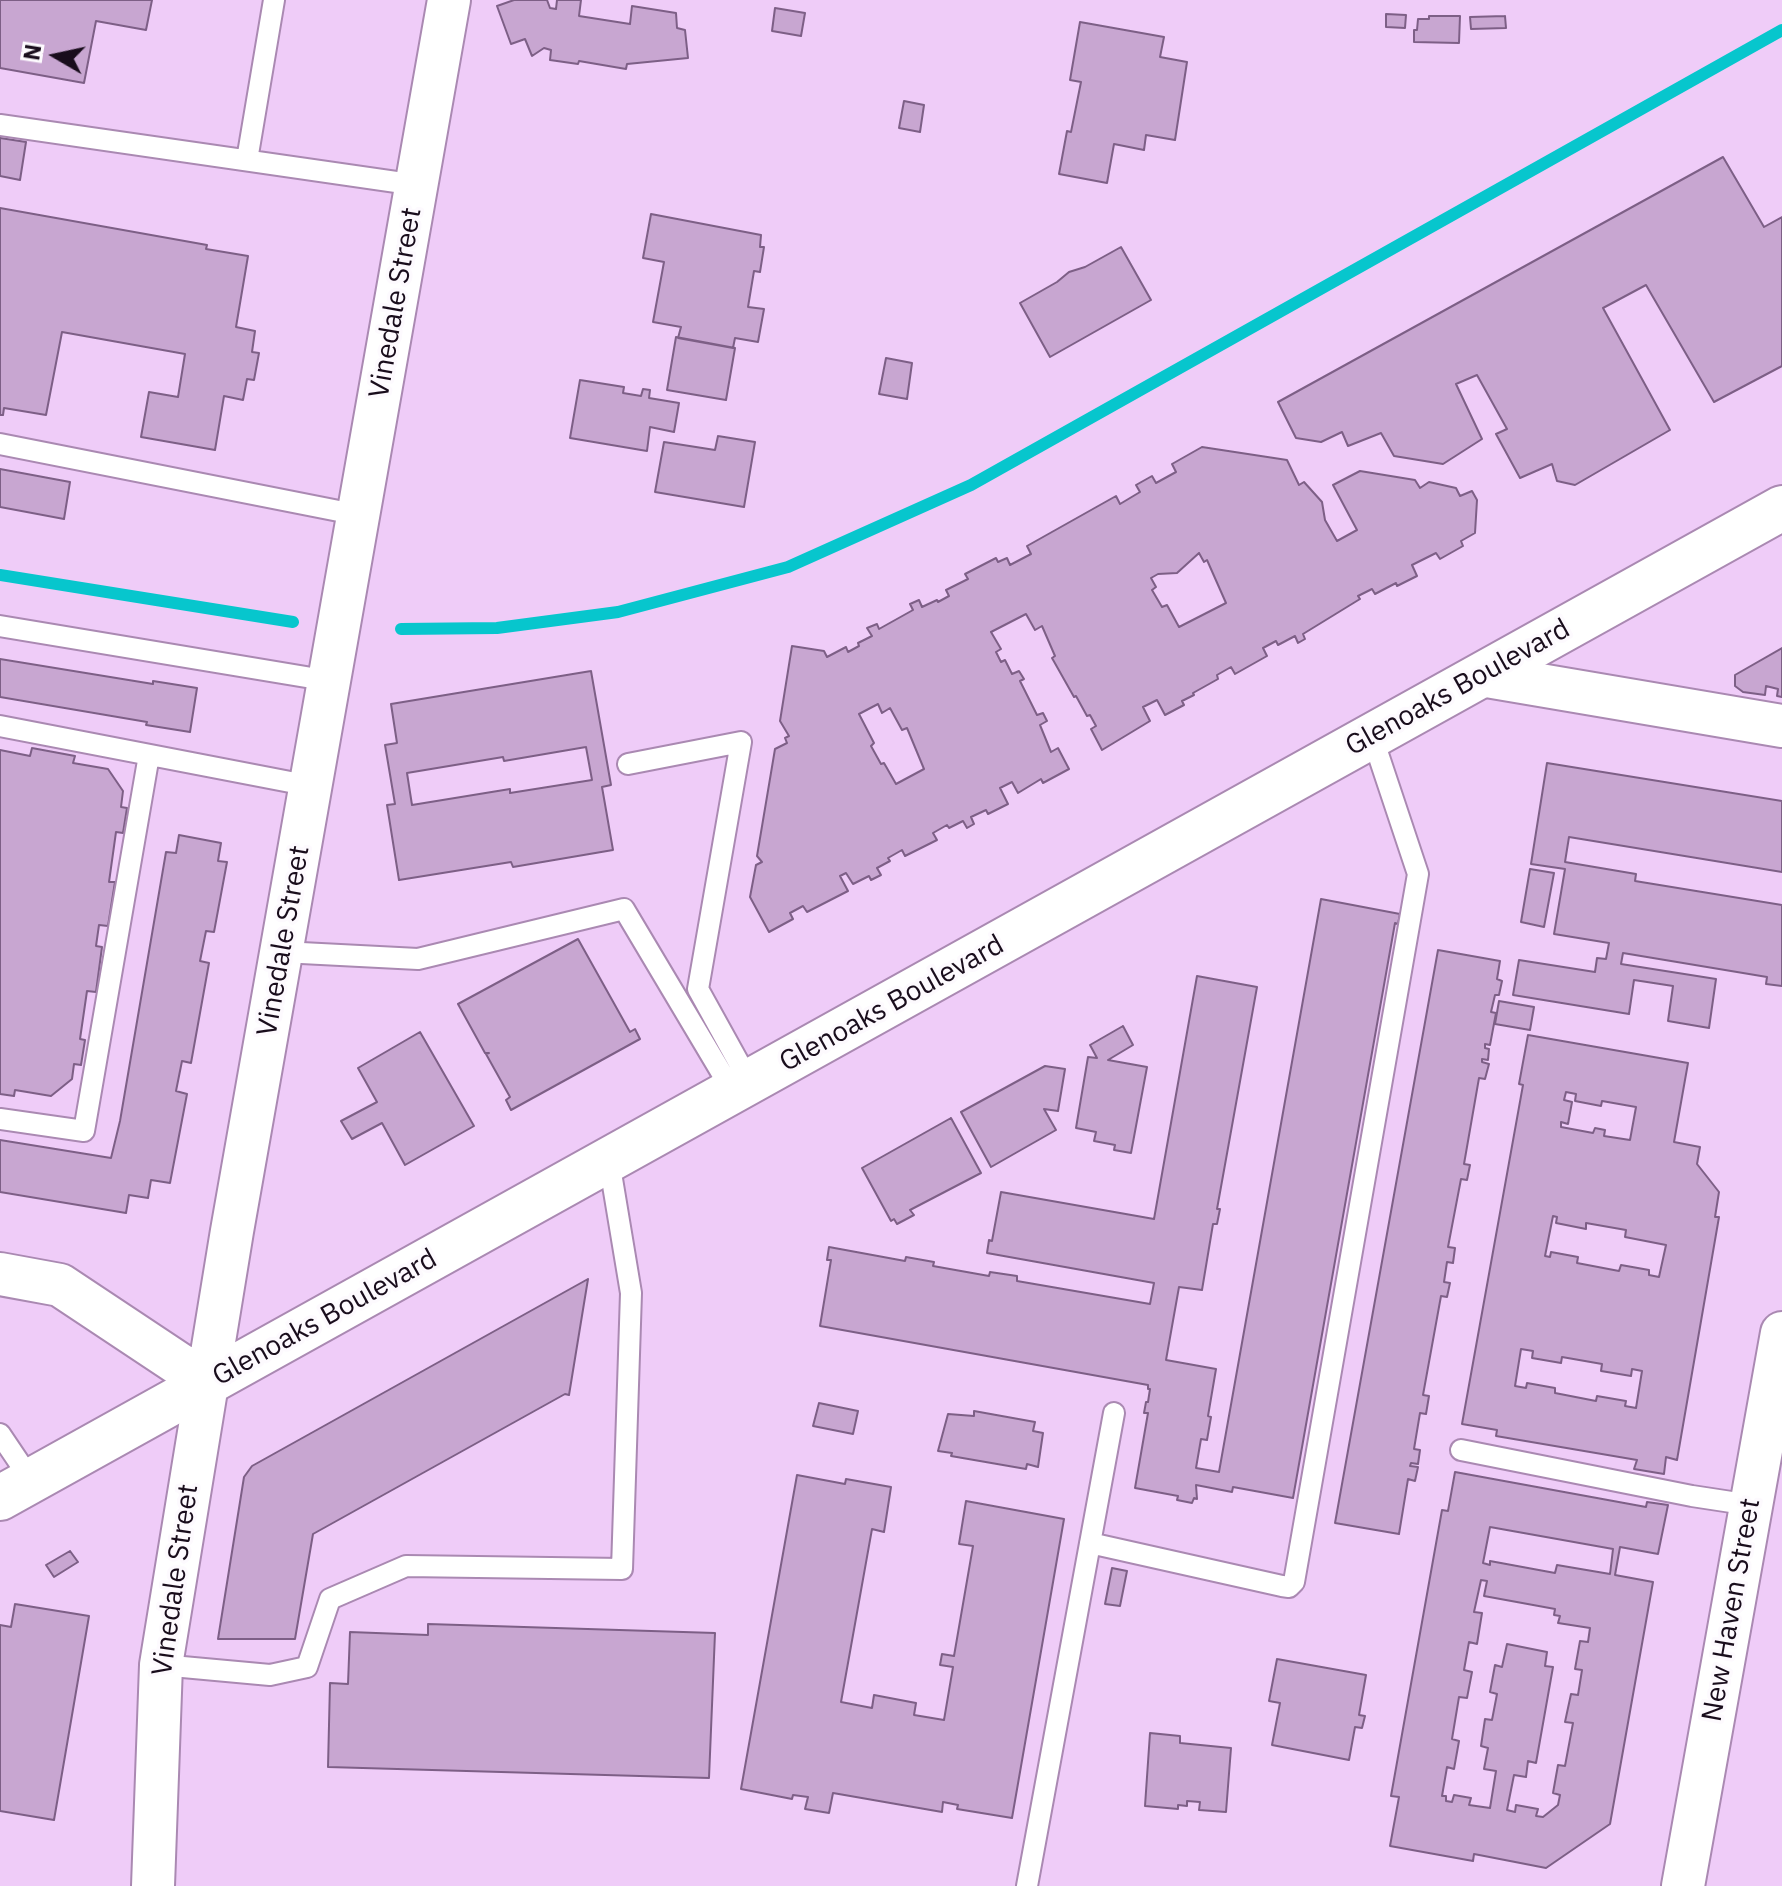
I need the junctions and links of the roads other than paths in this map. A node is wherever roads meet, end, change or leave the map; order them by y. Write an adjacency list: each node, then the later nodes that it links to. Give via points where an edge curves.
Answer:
1 (274, 0): 4 (lane)
2 (449, 0): 5 (street, Vinedale Street)
3 (0, 125): 4 (lane)
4 (247, 160): 5 (lane)
5 (417, 185): 8 (street, Vinedale Street)
6 (0, 444): 8 (lane)
7 (1782, 508): 10 (main road, Glenoaks Boulevard)
8 (359, 515): 11 (street, Vinedale Street)
9 (0, 626): 11 (lane)
10 (1481, 675): 13 (street); 14 (main road, Glenoaks Boulevard)
11 (330, 681): 17 (street, Vinedale Street)
12 (0, 726): 15 (lane)
13 (1782, 726)
14 (1372, 736): 19 (main road, Glenoaks Boulevard); 30 (lane, via 1418,874 1294,1582 1282,1586)
15 (149, 755): 17 (lane); 20 (lane, via 84,1131)
16 (628, 764): 19 (lane, via 741,742 698,989)
17 (311, 786): 18 (street, Vinedale Street)
18 (282, 952): 19 (lane, via 418,959 624,909); 24 (street, Vinedale Street)
19 (741, 1088): 21 (main road, Glenoaks Boulevard)
20 (0, 1119)
21 (609, 1161): 24 (main road, Glenoaks Boulevard); 31 (lane, via 631,1293 622,1569 406,1566 330,1599 307,1667 270,1675)
22 (0, 1274): 24 (street, via 60,1285)
23 (1782, 1333): 29 (street, New Haven Street)
24 (206, 1382): 28 (main road, Glenoaks Boulevard); 31 (street, Vinedale Street)
25 (1114, 1413): 30 (lane)
26 (0, 1434): 28 (lane)
27 (1461, 1450): 29 (lane)
28 (16, 1489)
29 (1751, 1505): 34 (street, New Haven Street)
30 (1090, 1543): 33 (lane)
31 (161, 1665): 32 (street, Vinedale Street)
32 (153, 1886)
33 (1027, 1886)
34 (1683, 1886)

